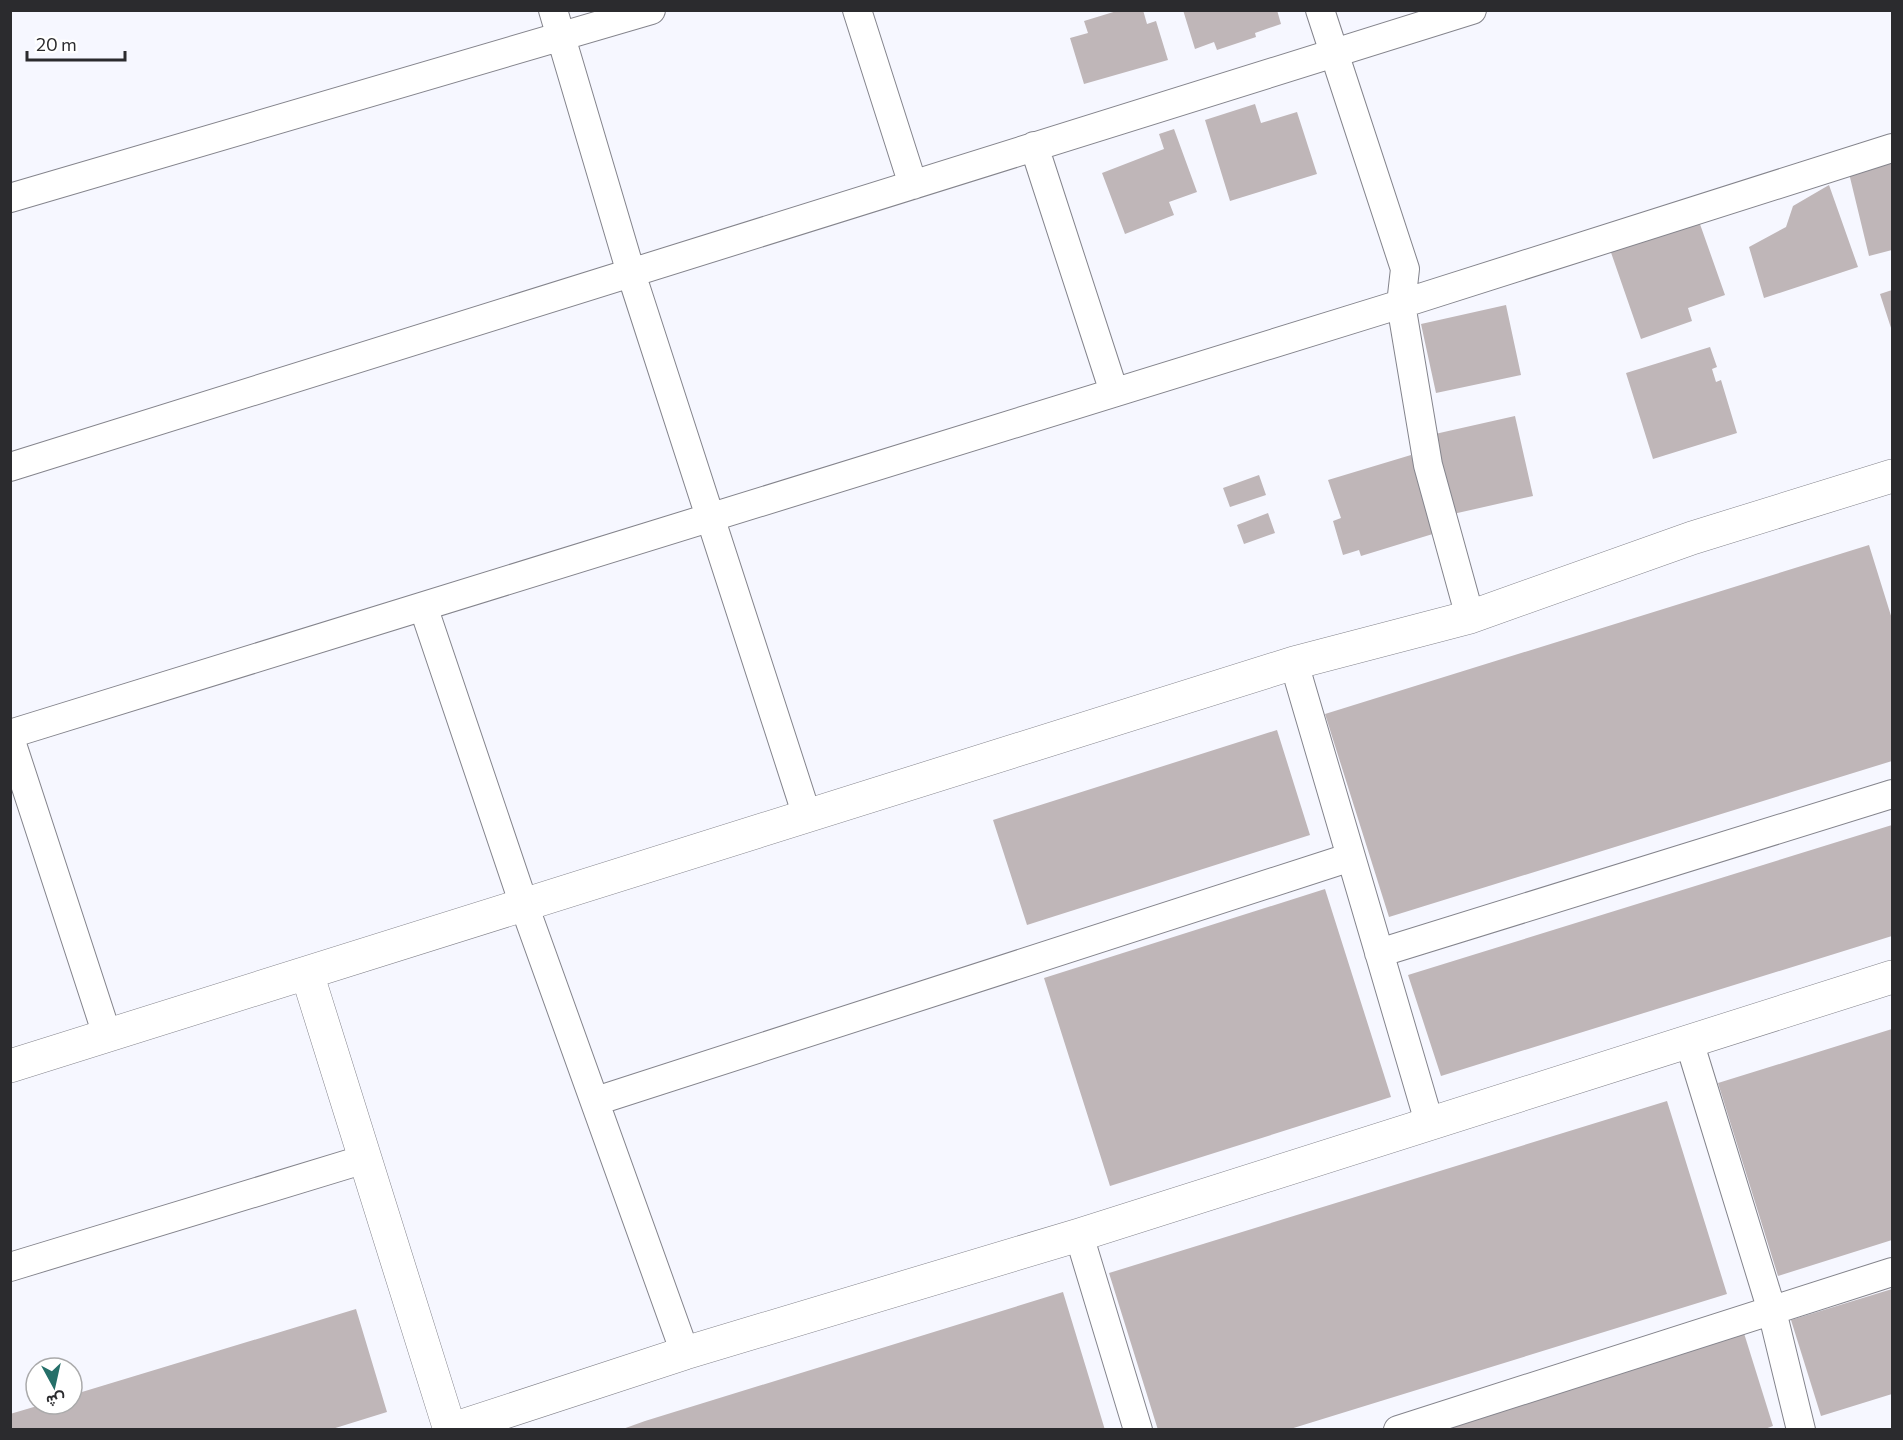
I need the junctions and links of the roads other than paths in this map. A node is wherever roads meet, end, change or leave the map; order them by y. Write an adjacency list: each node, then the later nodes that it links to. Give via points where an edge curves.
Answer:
1 (553, 10): 6 (street)
2 (651, 10): 6 (street)
3 (857, 10): 10 (street)
4 (1320, 10): 7 (street)
5 (1472, 10): 7 (street)
6 (561, 38): 11 (street); 12 (street)
7 (1334, 53): 8 (street); 13 (street, via 1406,269)
8 (1034, 147): 10 (street); 14 (street)
9 (1893, 148): 13 (street)
10 (913, 185): 12 (street)
11 (10, 198)
12 (631, 273): 15 (street); 17 (street)
13 (1401, 304): 14 (street); 19 (street, via 1428,465)
14 (1114, 392): 17 (street)
15 (10, 467)
16 (1890, 484): 19 (street, via 1692,538)
17 (710, 519): 18 (street); 23 (street)
18 (424, 609): 21 (street); 25 (street)
19 (1470, 617): 20 (street)
20 (1294, 663): 23 (street); 24 (street)
21 (10, 736): 29 (street)
22 (1893, 794): 26 (street)
23 (807, 816): 25 (street)
24 (1351, 857): 26 (street); 32 (street)
25 (524, 905): 27 (street); 32 (street)
26 (1379, 952): 33 (street)
27 (307, 973): 29 (street); 34 (street)
28 (1893, 976): 30 (street)
29 (107, 1035): 31 (street)
30 (1689, 1041): 33 (street); 38 (street)
31 (10, 1066)
32 (597, 1101): 39 (street)
33 (1429, 1122): 35 (street)
34 (365, 1159): 36 (street); 40 (street)
35 (1079, 1235): 39 (street); 41 (street)
36 (10, 1267)
37 (1893, 1272): 38 (street)
38 (1772, 1311): 42 (street); 43 (street)
39 (685, 1353): 40 (street)
40 (450, 1430)
41 (1138, 1430)
42 (1398, 1430)
43 (1801, 1430)

